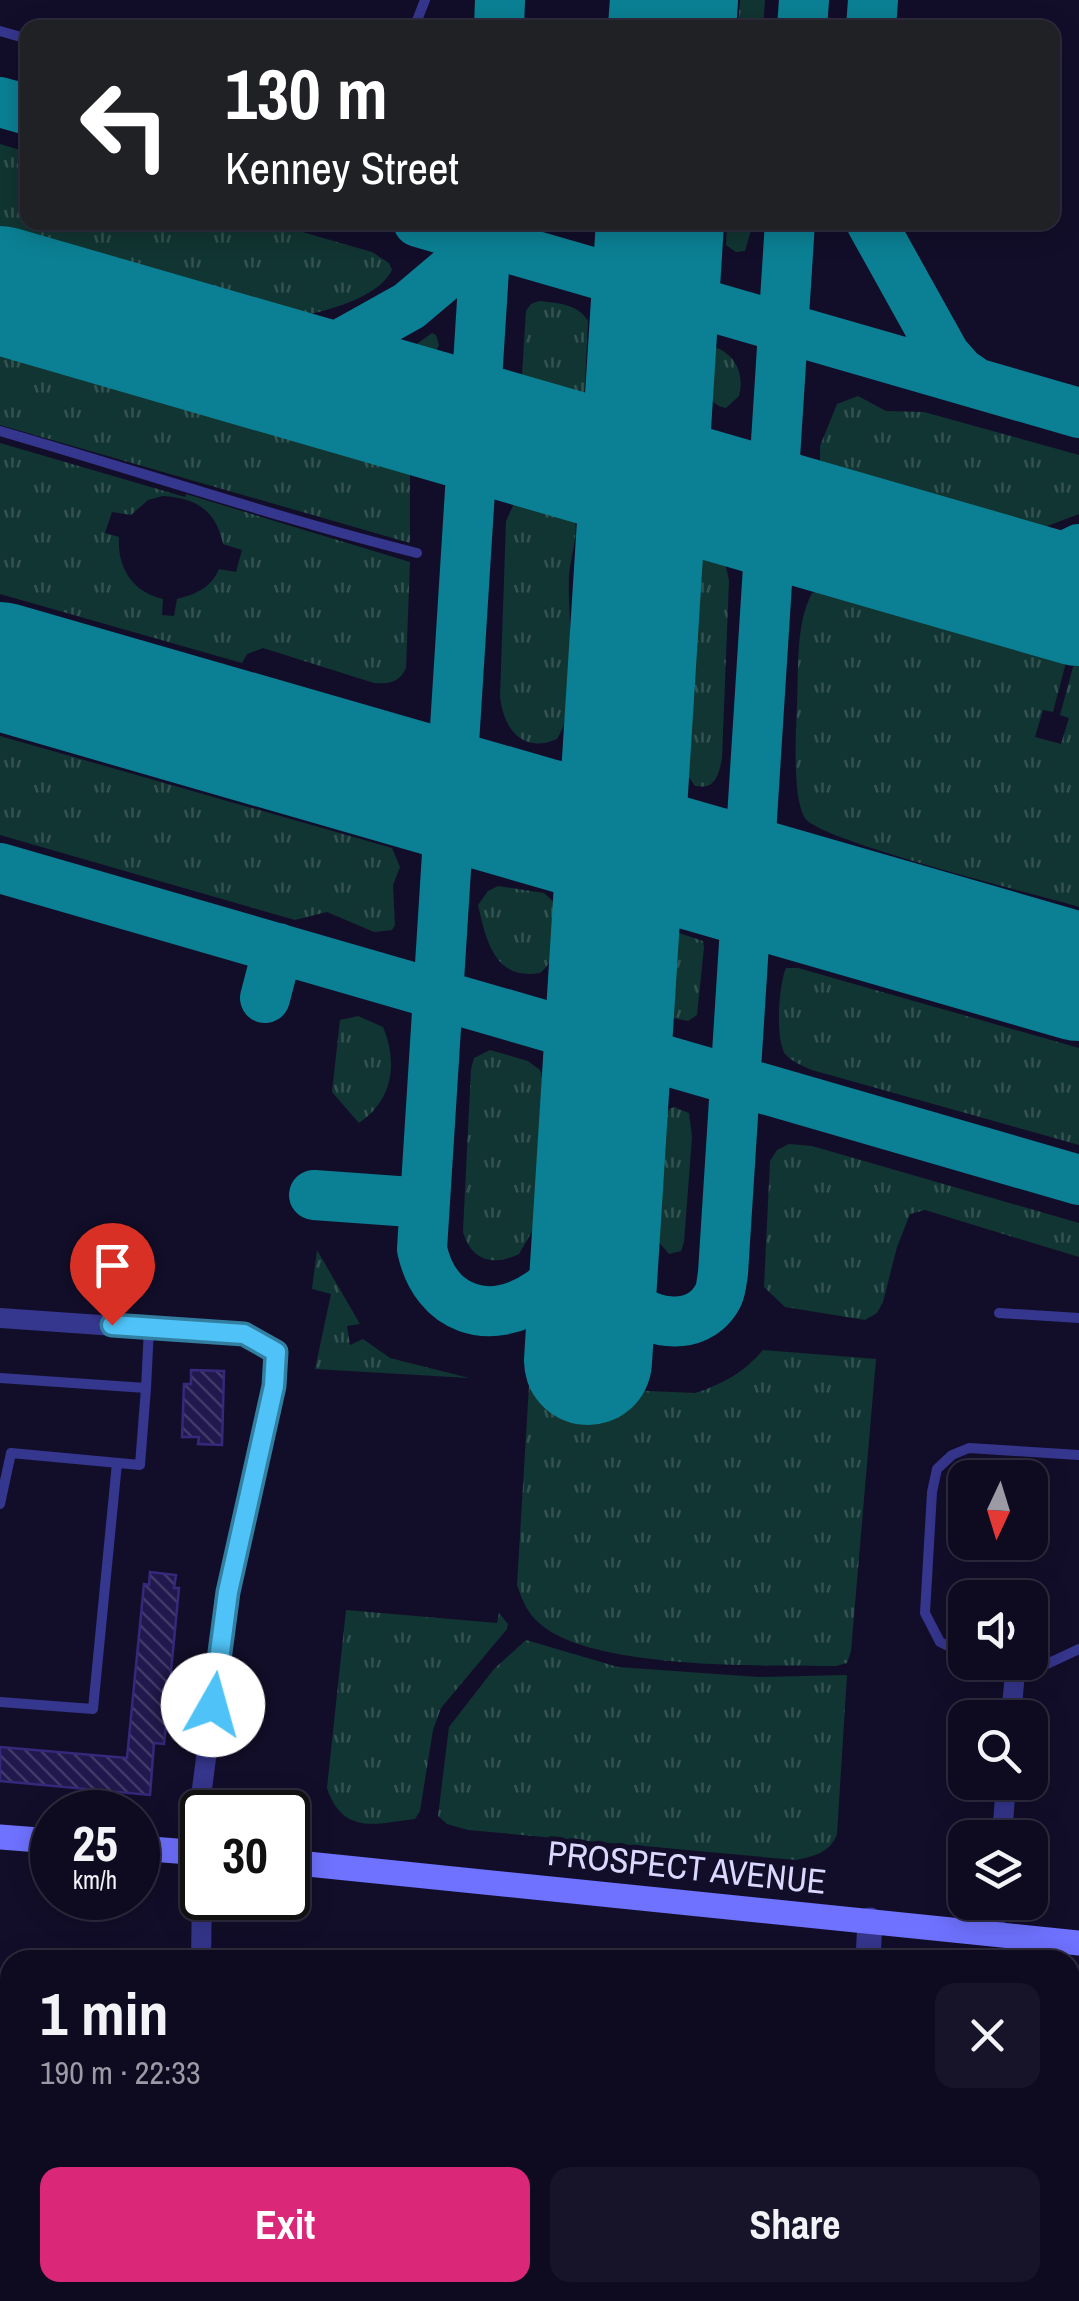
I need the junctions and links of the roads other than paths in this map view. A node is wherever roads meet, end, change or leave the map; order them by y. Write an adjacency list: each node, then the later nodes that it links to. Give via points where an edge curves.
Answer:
1 (0, 431): 2 (lane)
2 (418, 553)
3 (999, 1313): 5 (lane)
4 (0, 1318): 6 (street)
5 (1079, 1318)
6 (149, 1327): 8 (lane); 16 (street, via 244,1334 276,1352 228,1592)
7 (0, 1378): 8 (lane)
8 (146, 1388): 10 (lane, via 140,1465)
9 (1079, 1455): 12 (lane, via 969,1448 937,1469 925,1612)
10 (117, 1462): 11 (lane, via 11,1452); 15 (lane, via 93,1709)
11 (0, 1504)
12 (948, 1646)
13 (1079, 1648): 14 (lane)
14 (1048, 1664)
15 (0, 1702)
16 (202, 1790)
17 (0, 1837): 18 (main road)
18 (30, 1839)
19 (310, 1864): 21 (main road, PROSPECT AVENUE)
20 (201, 1920): 25 (street)
21 (870, 1920): 23 (main road, PROSPECT AVENUE); 26 (street)
22 (995, 1920): 23 (street)
23 (994, 1934): 24 (main road, PROSPECT AVENUE)
24 (1079, 1942)
25 (200, 1950)
26 (868, 1950)

